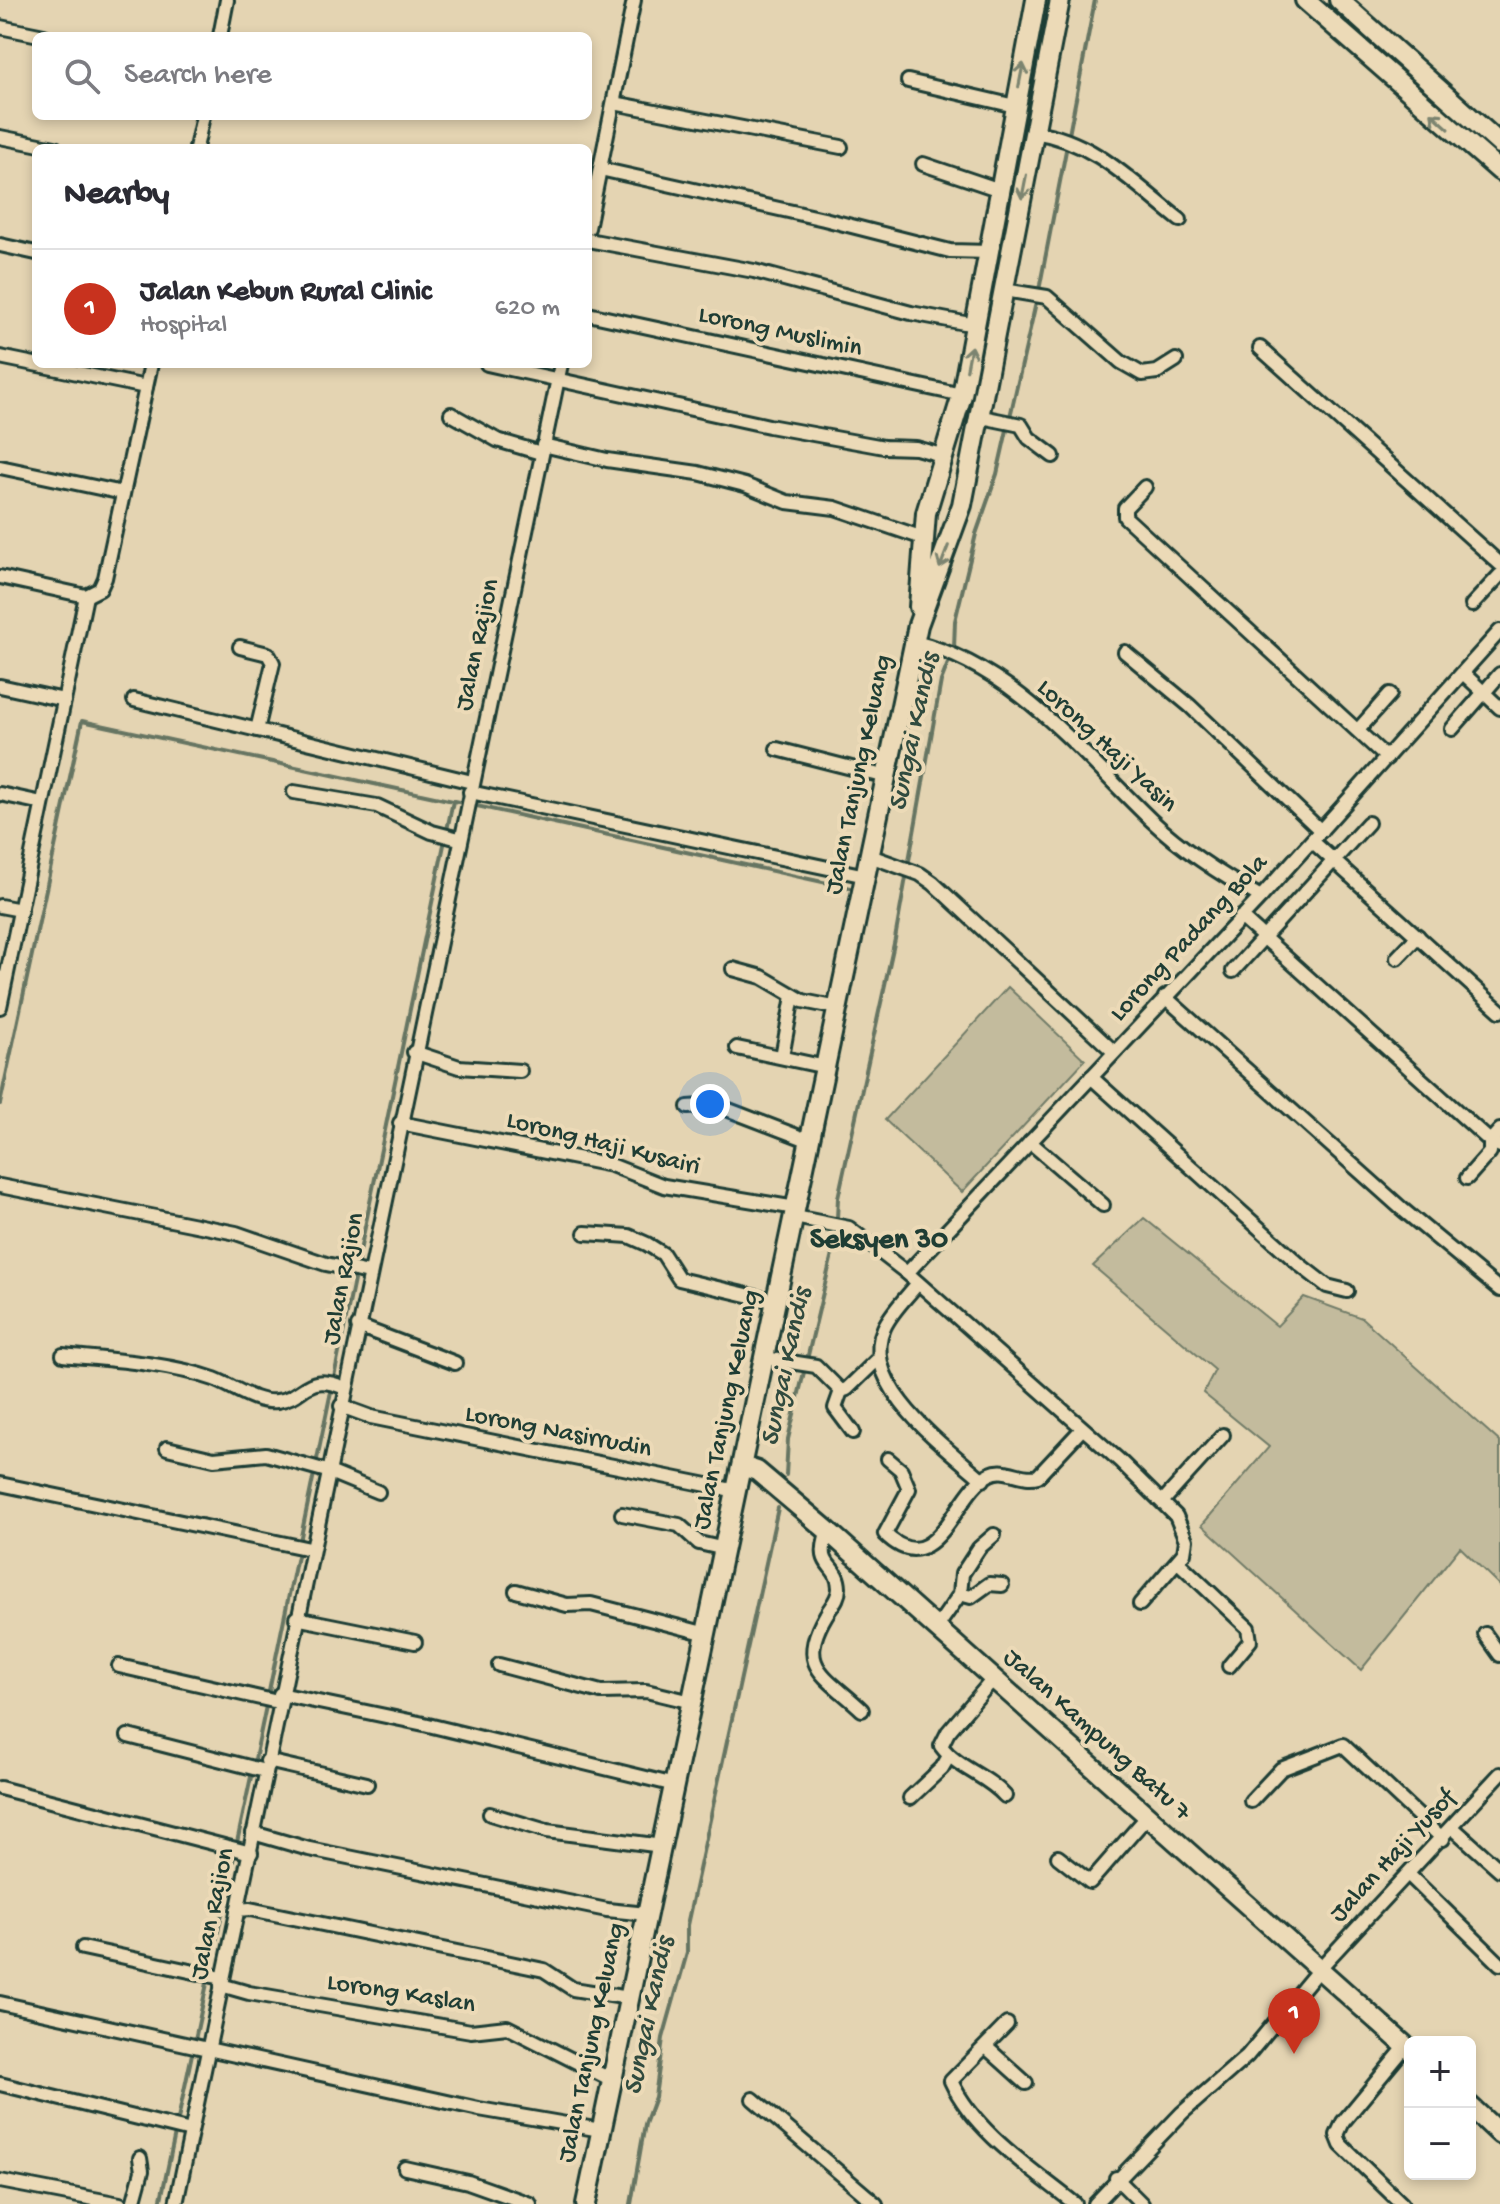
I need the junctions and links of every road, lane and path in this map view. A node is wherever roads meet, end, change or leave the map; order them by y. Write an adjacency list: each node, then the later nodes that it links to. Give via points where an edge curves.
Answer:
1 (227, 0): 8 (street)
2 (634, 0): 11 (street)
3 (1036, 0): 12 (main road, Jalan Tanjung Keluang, one-way to 3)
4 (1060, 0): 14 (main road, Jalan Tanjung Keluang)
5 (1305, 0): 22 (main road, one-way to 5)
6 (1349, 3): 18 (main road)
7 (0, 27): 9 (street)
8 (221, 32)
9 (32, 34)
10 (908, 81): 12 (street)
11 (614, 103): 19 (street); 21 (street)
12 (1015, 106): 23 (main road, Jalan Tanjung Keluang)
13 (202, 120): 17 (street)
14 (1044, 134): 25 (street, via 1095,152); 30 (main road, Jalan Tanjung Keluang, one-way to 30)
15 (0, 137): 16 (street)
16 (35, 144)
17 (197, 144)
18 (1500, 144)
19 (841, 147)
20 (923, 164): 23 (street)
21 (600, 169): 24 (street); 29 (street, via 950,251)
22 (1500, 171)
23 (1000, 190): 29 (main road, Jalan Tanjung Keluang)
24 (592, 208)
25 (1180, 220)
26 (592, 241): 32 (street, via 754,271)
27 (0, 245): 28 (street)
28 (32, 252)
29 (990, 252): 32 (main road, Jalan Tanjung Keluang)
30 (1010, 290): 35 (street, via 1047,297 1142,374); 45 (main road, Jalan Tanjung Keluang)
31 (592, 315): 43 (street, Lorong Muslimin)
32 (975, 325): 43 (main road, Jalan Tanjung Keluang, one-way to 32)
33 (1260, 348): 54 (street)
34 (0, 357): 36 (street)
35 (1176, 360)
36 (32, 364)
37 (54, 368): 42 (street)
38 (150, 368): 42 (street)
39 (504, 368): 41 (street)
40 (559, 368): 41 (street, Jalan Rajion)
41 (553, 380): 46 (street, Jalan Rajion); 47 (street, via 769,426)
42 (146, 387): 52 (street)
43 (962, 395): 47 (main road, Jalan Tanjung Keluang)
44 (451, 414): 46 (street, via 497,440)
45 (986, 417): 48 (street, via 1016,423); 49 (main road, Jalan Tanjung Keluang)
46 (542, 449): 53 (street, via 710,476 787,502 835,508); 79 (street, Jalan Rajion)
47 (945, 456): 49 (main road, via 937,499 947,512 954,510); 53 (main road, Jalan Tanjung Keluang)
48 (1053, 456)
49 (970, 460): 60 (main road, Jalan Tanjung Keluang, one-way to 60, via 962,505)
50 (0, 467): 52 (street)
51 (1145, 487): 73 (street, via 1125,508 1125,517)
52 (123, 493): 57 (street, via 105,578 100,589)
53 (923, 538): 60 (main road, Jalan Tanjung Keluang)
54 (1500, 564)
55 (1500, 575): 58 (street)
56 (0, 577): 57 (street)
57 (86, 596): 68 (street)
58 (1472, 605)
59 (1500, 631): 63 (street, Lorong Padang Bola)
60 (916, 634): 76 (main road, Jalan Tanjung Keluang); 87 (street, Lorong Haji Yasin, via 964,658 1039,710 1189,852)
61 (240, 647): 72 (street, via 268,654 273,665)
62 (1125, 652): 82 (street, via 1190,706)
63 (1463, 673): 66 (street); 75 (street, Lorong Padang Bola)
64 (1500, 674): 66 (street)
65 (0, 686): 68 (street)
66 (1484, 693): 70 (street); 71 (street)
67 (1390, 694): 73 (street)
68 (64, 700): 80 (street)
69 (134, 700): 72 (street)
70 (1500, 708)
71 (1452, 729)
72 (257, 730): 79 (street, via 442,775)
73 (1358, 730): 75 (street)
74 (777, 749): 76 (street)
75 (1387, 758): 82 (street, Lorong Padang Bola)
76 (887, 777): 84 (main road, Jalan Tanjung Keluang)
77 (294, 792): 83 (street, via 377,806)
78 (0, 794): 80 (street)
79 (468, 794): 83 (street, Jalan Rajion); 86 (street)
80 (42, 803): 89 (street)
81 (1368, 823): 85 (street)
82 (1317, 836): 85 (street); 87 (street, Lorong Padang Bola)
83 (457, 839): 102 (street, Jalan Rajion)
84 (870, 856): 86 (main road, Jalan Tanjung Keluang); 103 (street, via 920,874)
85 (1334, 860): 91 (street); 92 (street)
86 (866, 876): 99 (main road, Jalan Tanjung Keluang)
87 (1261, 897): 90 (street, Lorong Padang Bola)
88 (0, 906): 89 (street)
89 (21, 910): 98 (street)
90 (1241, 917): 92 (street); 97 (street, Lorong Padang Bola)
91 (1418, 936): 93 (street); 100 (street)
92 (1264, 938): 95 (street); 113 (street)
93 (1397, 958)
94 (733, 969): 96 (street, via 762,977)
95 (1233, 971)
96 (793, 996): 99 (street); 104 (street)
97 (1165, 997): 103 (street, Lorong Padang Bola); 122 (street)
98 (0, 1007)
99 (838, 1008): 105 (main road, Jalan Tanjung Keluang)
100 (1500, 1011)
101 (737, 1048): 104 (street)
102 (414, 1052): 106 (street, via 459,1067); 109 (street, Jalan Rajion)
103 (1114, 1052): 107 (street, Lorong Padang Bola)
104 (782, 1057): 105 (street)
105 (826, 1067): 111 (main road, Jalan Tanjung Keluang)
106 (520, 1071)
107 (1091, 1077): 112 (street, Lorong Padang Bola); 123 (street, via 1300,1265 1327,1286)
108 (688, 1107): 111 (street, via 716,1105)
109 (403, 1123): 117 (street, Lorong Haji Kusairi, via 611,1165 664,1186); 119 (street, Jalan Rajion)
110 (1500, 1130): 113 (street)
111 (810, 1141): 117 (main road, Jalan Tanjung Keluang)
112 (1030, 1142): 116 (street); 120 (street, Lorong Padang Bola)
113 (1495, 1143): 114 (street)
114 (1467, 1178)
115 (0, 1186): 119 (street, via 236,1233)
116 (1103, 1205)
117 (796, 1212): 120 (street, Lorong Haji Kusairi, via 849,1228); 124 (main road, Jalan Tanjung Keluang)
118 (585, 1233): 124 (street, via 629,1236 663,1254 679,1279)
119 (366, 1272): 125 (street, Jalan Rajion)
120 (907, 1273): 121 (street)
121 (918, 1283): 128 (street, via 885,1326); 133 (street)
122 (1500, 1290)
123 (1347, 1291)
124 (777, 1302): 127 (main road, Jalan Tanjung Keluang)
125 (358, 1326): 129 (street); 130 (street, Jalan Rajion)
126 (63, 1355): 130 (street, via 184,1372 277,1401 307,1384)
127 (765, 1358): 131 (street, via 816,1366); 138 (main road, Jalan Tanjung Keluang)
128 (879, 1358): 131 (street); 140 (street, via 911,1417)
129 (455, 1363)
130 (343, 1387): 132 (street, Jalan Rajion)
131 (841, 1391): 134 (street, via 835,1408)
132 (341, 1406): 139 (street, Jalan Rajion); 142 (street, Lorong Nasirrudin, via 371,1417)
133 (1082, 1429): 140 (street, via 1038,1476 1005,1470); 144 (street)
134 (853, 1432)
135 (1223, 1435): 144 (street)
136 (167, 1448): 139 (street, via 214,1459 266,1454)
137 (888, 1459): 140 (street, via 901,1470 909,1489 885,1534 897,1546 914,1550 934,1541)
138 (742, 1466): 142 (main road, Jalan Tanjung Keluang); 146 (main road, Jalan Kampung Batu 7, via 757,1471)
139 (324, 1470): 143 (street); 148 (street, Jalan Rajion)
140 (983, 1480)
141 (0, 1484): 148 (street)
142 (737, 1491): 149 (main road, Jalan Tanjung Keluang)
143 (378, 1492)
144 (1163, 1501): 150 (street, via 1183,1527 1186,1540)
145 (622, 1514): 149 (street, via 679,1525 699,1543)
146 (828, 1531): 156 (main road, Jalan Kampung Batu 7); 167 (street, via 824,1561 839,1592 810,1651 813,1663)
147 (994, 1535): 153 (street, via 962,1574)
148 (302, 1548): 155 (street, Jalan Rajion)
149 (725, 1549): 157 (main road, Jalan Tanjung Keluang)
150 (1178, 1562): 154 (street); 163 (street, via 1248,1628 1250,1641)
151 (1002, 1585): 153 (street, via 989,1584 971,1597)
152 (516, 1591): 157 (street)
153 (960, 1594): 156 (street)
154 (1140, 1604)
155 (299, 1619): 159 (street); 165 (street, Jalan Rajion)
156 (937, 1627): 164 (main road, Jalan Kampung Batu 7)
157 (707, 1634): 166 (main road, Jalan Tanjung Keluang)
158 (1485, 1634): 160 (street)
159 (415, 1642)
160 (1500, 1655)
161 (499, 1665): 166 (street, via 601,1692 646,1691)
162 (119, 1666): 165 (street)
163 (1229, 1666)
164 (994, 1678): 169 (street, via 948,1732 941,1746); 179 (main road, Jalan Kampung Batu 7)
165 (272, 1699): 170 (street, Jalan Rajion); 173 (street, via 424,1724)
166 (685, 1700): 173 (main road, Jalan Tanjung Keluang)
167 (862, 1710)
168 (128, 1736): 170 (street)
169 (949, 1756): 175 (street); 176 (street)
170 (266, 1766): 172 (street); 181 (street, Jalan Rajion)
171 (1500, 1774): 180 (street, Jalan Haji Yusof)
172 (367, 1784)
173 (675, 1785): 183 (main road, Jalan Tanjung Keluang)
174 (0, 1788): 184 (street)
175 (1005, 1796)
176 (910, 1798)
177 (1251, 1801): 182 (street, via 1281,1769 1343,1745)
178 (490, 1814): 183 (street, via 547,1831)
179 (1146, 1818): 185 (street, via 1090,1882); 192 (main road, Jalan Kampung Batu 7)
180 (1453, 1828): 182 (street, Jalan Haji Yusof); 186 (street)
181 (253, 1833): 184 (street, Jalan Rajion); 189 (street, via 309,1849)
182 (1443, 1839): 187 (street, Jalan Haji Yusof)
183 (662, 1846): 189 (main road, Jalan Tanjung Keluang)
184 (241, 1851): 188 (street, Jalan Rajion)
185 (1058, 1857)
186 (1500, 1870)
187 (1409, 1875): 191 (street); 192 (street, Jalan Haji Yusof)
188 (244, 1910): 193 (street, Jalan Rajion); 194 (street, via 544,1970 573,1989)
189 (647, 1914): 194 (main road, Jalan Tanjung Keluang)
190 (83, 1948): 193 (street, Lorong Kaslan)
191 (1500, 1964)
192 (1320, 1968): 197 (main road, Jalan Kampung Batu 7); 211 (street, Jalan Haji Yusof, via 1247,2056)
193 (218, 1980): 199 (street, Jalan Rajion); 201 (street, Lorong Kaslan, via 249,1993 471,2031 507,2027)
194 (622, 1996): 201 (main road, Jalan Tanjung Keluang)
195 (0, 2003): 199 (street)
196 (1007, 2024): 198 (street)
197 (1404, 2044)
198 (986, 2047): 202 (street); 219 (street, via 951,2081 961,2103)
199 (209, 2048): 206 (street, via 479,2109); 207 (street, Jalan Rajion)
200 (1404, 2053): 222 (street, via 1337,2135)
201 (603, 2075): 206 (main road, Jalan Tanjung Keluang)
202 (1026, 2083)
203 (0, 2084): 207 (street)
204 (753, 2099): 218 (street)
205 (1472, 2108): 208 (main road)
206 (590, 2128): 217 (main road, Jalan Tanjung Keluang)
207 (188, 2130): 215 (street, Jalan Rajion)
208 (1500, 2134)
209 (140, 2158): 214 (street)
210 (405, 2168): 216 (street)
211 (1116, 2178): 220 (street, Jalan Haji Yusof); 221 (street)
212 (0, 2181): 213 (street)
213 (120, 2204)
214 (133, 2204)
215 (176, 2204)
216 (530, 2204)
217 (586, 2204)
218 (876, 2204)
219 (1075, 2204)
220 (1095, 2204)
221 (1142, 2204)
222 (1402, 2204)

